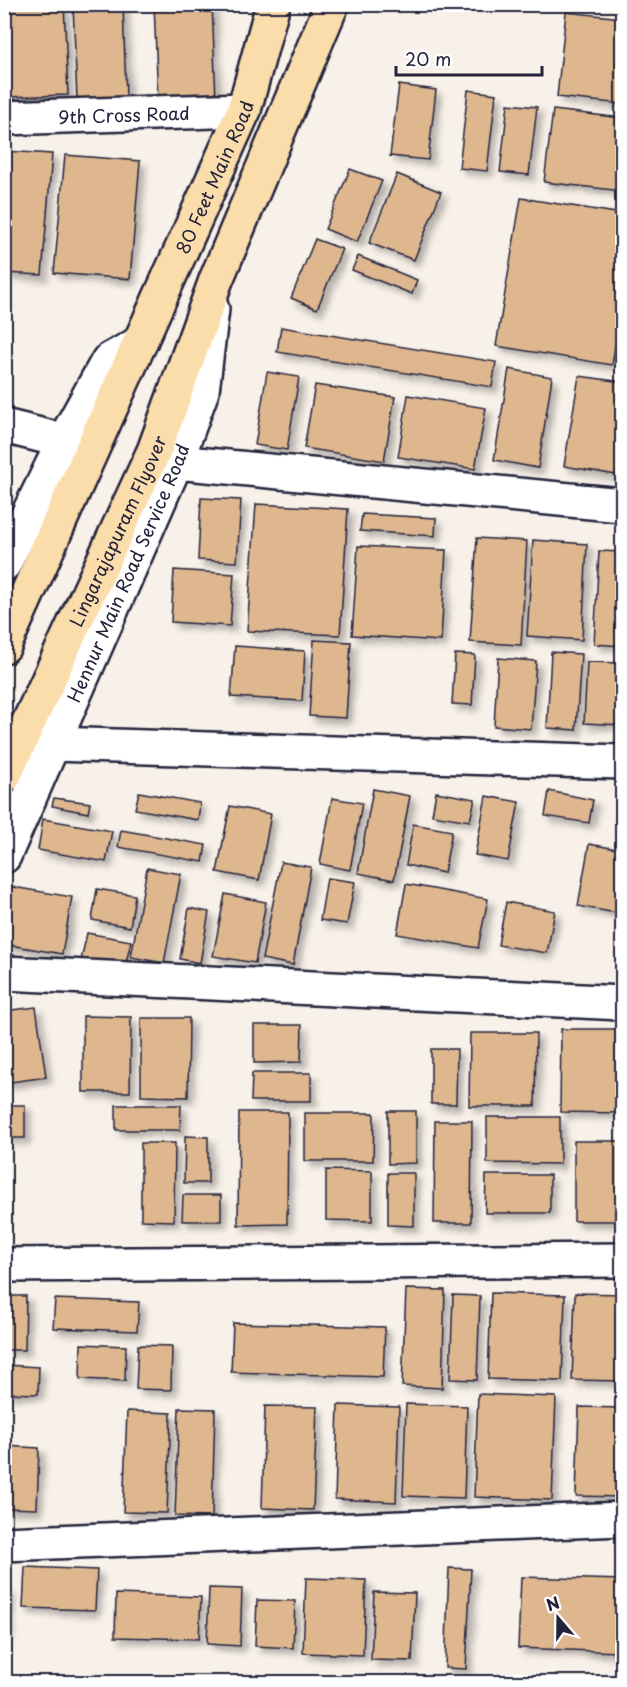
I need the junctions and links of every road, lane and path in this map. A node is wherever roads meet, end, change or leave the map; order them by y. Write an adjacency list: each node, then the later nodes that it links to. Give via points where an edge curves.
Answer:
1 (273, 4): 3 (main road, 80 Feet Main Road)
2 (332, 4): 8 (main road, Lingarajapuram Flyover, via 216,280)
3 (244, 110): 4 (street, 9th Cross Road); 5 (main road, 80 Feet Main Road)
4 (4, 118)
5 (140, 343): 7 (street, via 108,361); 11 (main road)
6 (4, 426): 7 (street)
7 (64, 441): 10 (street)
8 (165, 456): 9 (street); 12 (street, Hennur Main Road Service Road); 14 (main road, Lingarajapuram Flyover)
9 (622, 505)
10 (4, 564)
11 (4, 646)
12 (53, 744): 13 (street); 15 (street, Hennur Main Road Service Road)
13 (622, 762)
14 (4, 776)
15 (4, 856)
16 (4, 973): 17 (street)
17 (622, 1004)
18 (622, 1260): 19 (street)
19 (4, 1265)
20 (622, 1519): 21 (street)
21 (4, 1544)

